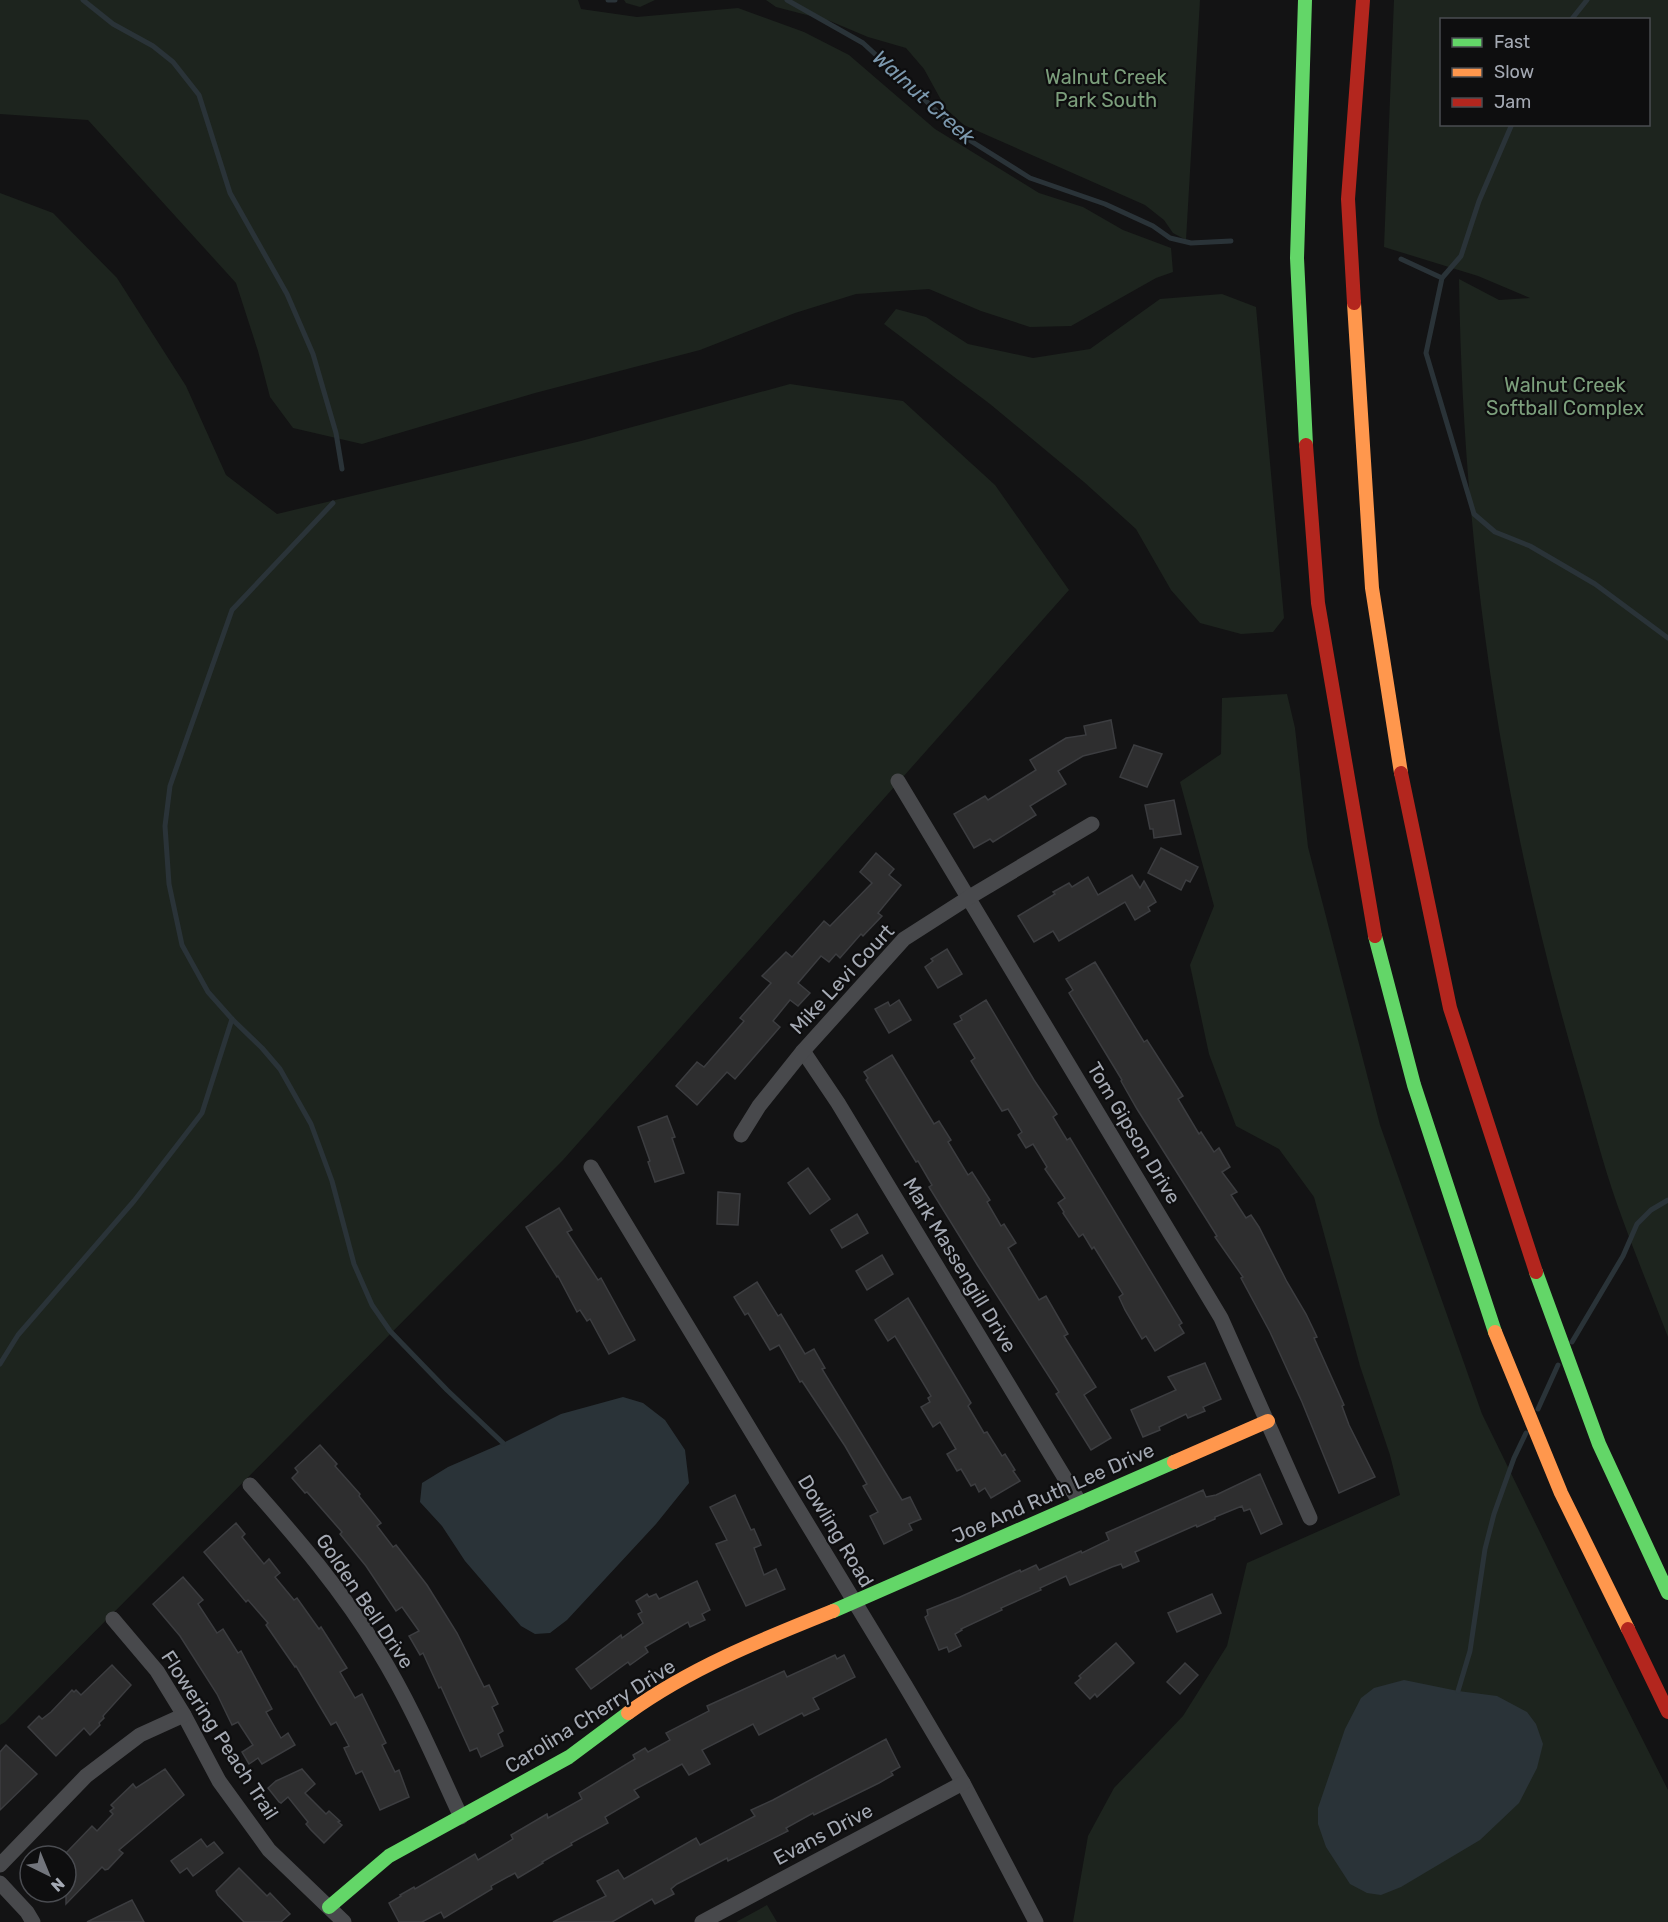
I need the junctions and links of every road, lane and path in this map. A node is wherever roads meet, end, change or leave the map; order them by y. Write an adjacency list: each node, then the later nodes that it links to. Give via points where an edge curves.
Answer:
1 (1305, 0): 16 (main road, via 1297,258 1304,420 1318,603 1372,925 1414,1085 1494,1330 1561,1493)
2 (1363, 0): 13 (main road, via 1348,199 1372,588 1397,754 1450,1008 1527,1248 1599,1444)
3 (898, 782): 5 (street, Tom Gipson Drive)
4 (1092, 824): 5 (street, Mike Levi Court)
5 (968, 898): 6 (street, Mike Levi Court, via 904,939); 9 (street, Tom Gipson Drive, via 1221,1318)
6 (803, 1052): 7 (street, Mike Levi Court, via 759,1106); 11 (street, Mark Massengill Drive, via 838,1103)
7 (741, 1136)
8 (591, 1167): 14 (street, Dowling Road)
9 (1268, 1421): 11 (main road, Joe And Ruth Lee Drive); 12 (street, Tom Gipson Drive)
10 (250, 1485): 19 (street, Golden Bell Drive, via 302,1544 379,1652)
11 (1080, 1503): 14 (main road, Joe And Ruth Lee Drive)
12 (1310, 1518)
13 (1668, 1593)
14 (854, 1602): 18 (street, Dowling Road); 19 (main road, Carolina Cherry Drive, via 751,1644 652,1696 569,1757)
15 (113, 1619): 17 (street, Flowering Peach Trail, via 158,1671)
16 (1668, 1712)
17 (184, 1715): 20 (street, via 140,1735 86,1776); 22 (street, Flowering Peach Trail, via 219,1781 269,1850)
18 (963, 1783): 25 (street, Evans Drive); 26 (street, Dowling Road)
19 (461, 1817): 22 (main road, Carolina Cherry Drive, via 389,1856)
20 (0, 1865)
21 (0, 1883): 23 (street)
22 (329, 1907): 24 (street, Flowering Peach Trail)
23 (33, 1922)
24 (344, 1922)
25 (702, 1922)
26 (1036, 1922)

